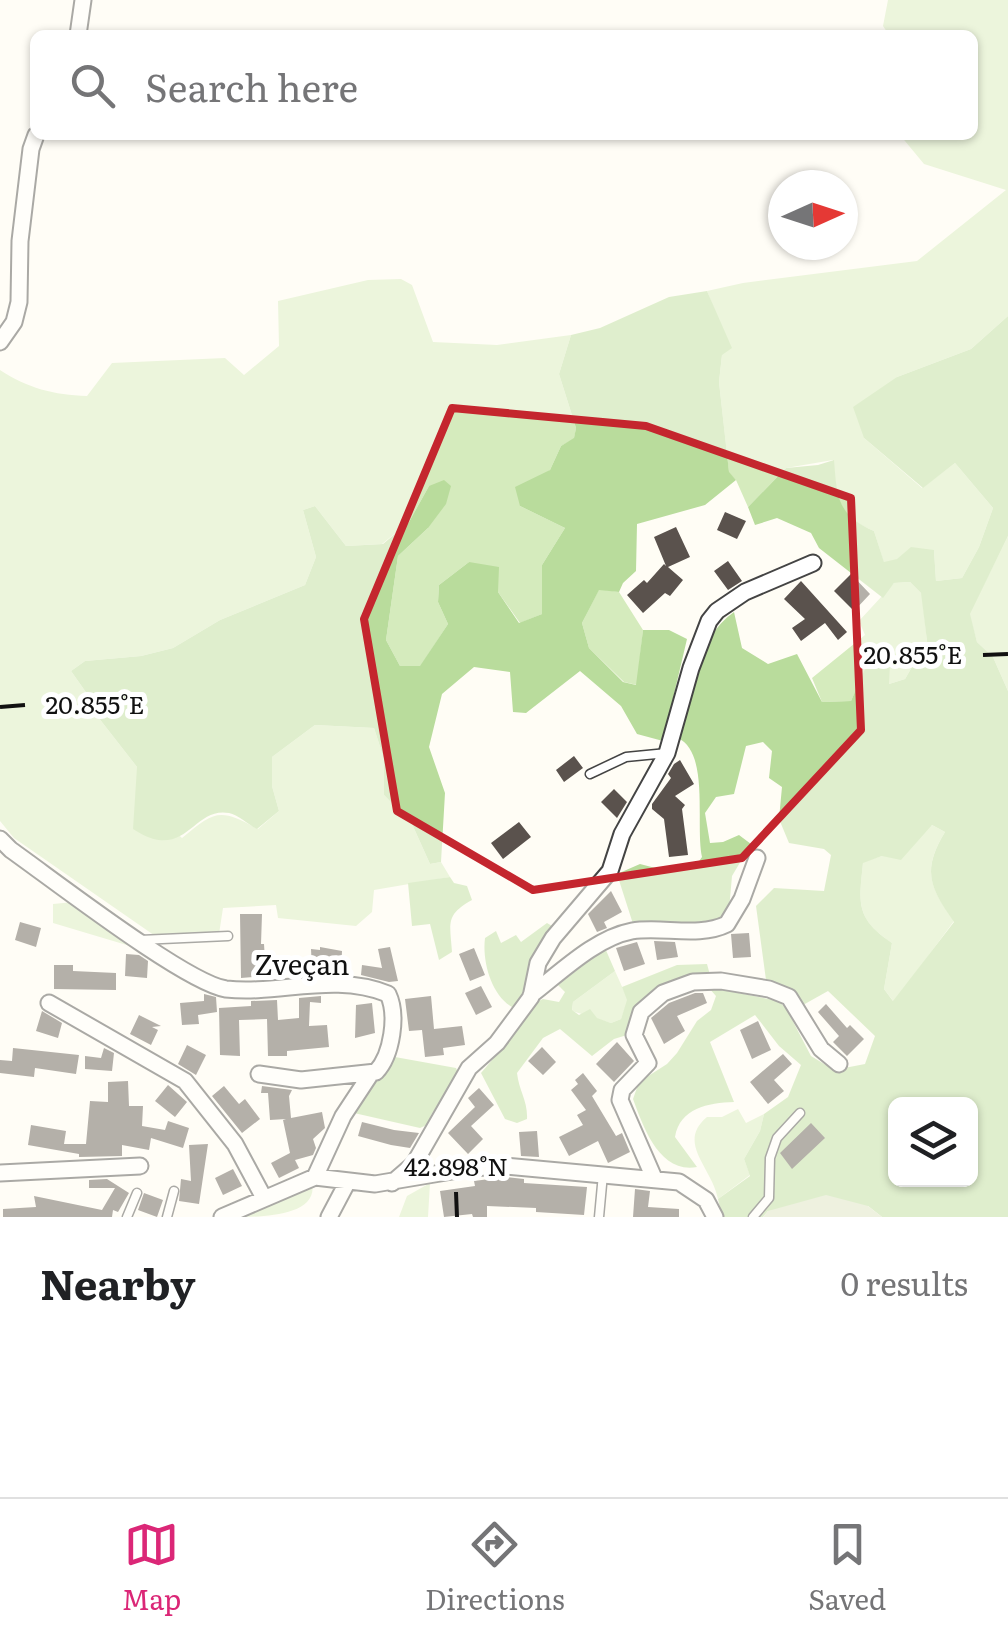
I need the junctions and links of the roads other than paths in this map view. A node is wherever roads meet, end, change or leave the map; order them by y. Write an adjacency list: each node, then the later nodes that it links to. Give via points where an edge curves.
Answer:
1 (84, 0): 2 (street)
2 (79, 30)
3 (34, 140): 4 (street, via 20,241 20,302)
4 (0, 342)
5 (814, 563): 6 (street, via 745,592 709,621)
6 (666, 752): 7 (lane, via 626,757); 12 (street, via 610,871 538,963)
7 (590, 774)
8 (0, 839): 11 (street, Zveçan)
9 (757, 858): 12 (street, via 727,924 628,932)
10 (228, 936): 11 (lane, Zveçan)
11 (140, 940): 16 (street, Zveçan, via 223,988 334,984 388,994 389,1042 382,1067)
12 (531, 995): 24 (street, via 497,1043 468,1068 414,1164)
13 (50, 1003): 27 (street, via 184,1081 235,1144)
14 (840, 1064): 22 (street, via 821,1050 789,997 769,988 693,982 663,993 635,1026 648,1063 620,1100)
15 (260, 1074): 16 (street, via 301,1080)
16 (370, 1075): 21 (street, Zveçan)
17 (800, 1113): 34 (lane, via 777,1138 769,1198)
18 (140, 1166): 19 (street)
19 (0, 1174)
20 (604, 1174): 22 (street); 24 (street, via 506,1166); 32 (lane)
21 (315, 1176): 23 (street); 27 (street)
22 (654, 1178): 33 (street, via 692,1188)
23 (348, 1181): 24 (street); 31 (street)
24 (392, 1183)
25 (174, 1191): 29 (lane)
26 (137, 1193): 28 (lane)
27 (264, 1198): 30 (street)
28 (128, 1217)
29 (167, 1217)
30 (222, 1217)
31 (329, 1217)
32 (599, 1217)
33 (715, 1217)
34 (752, 1217)

